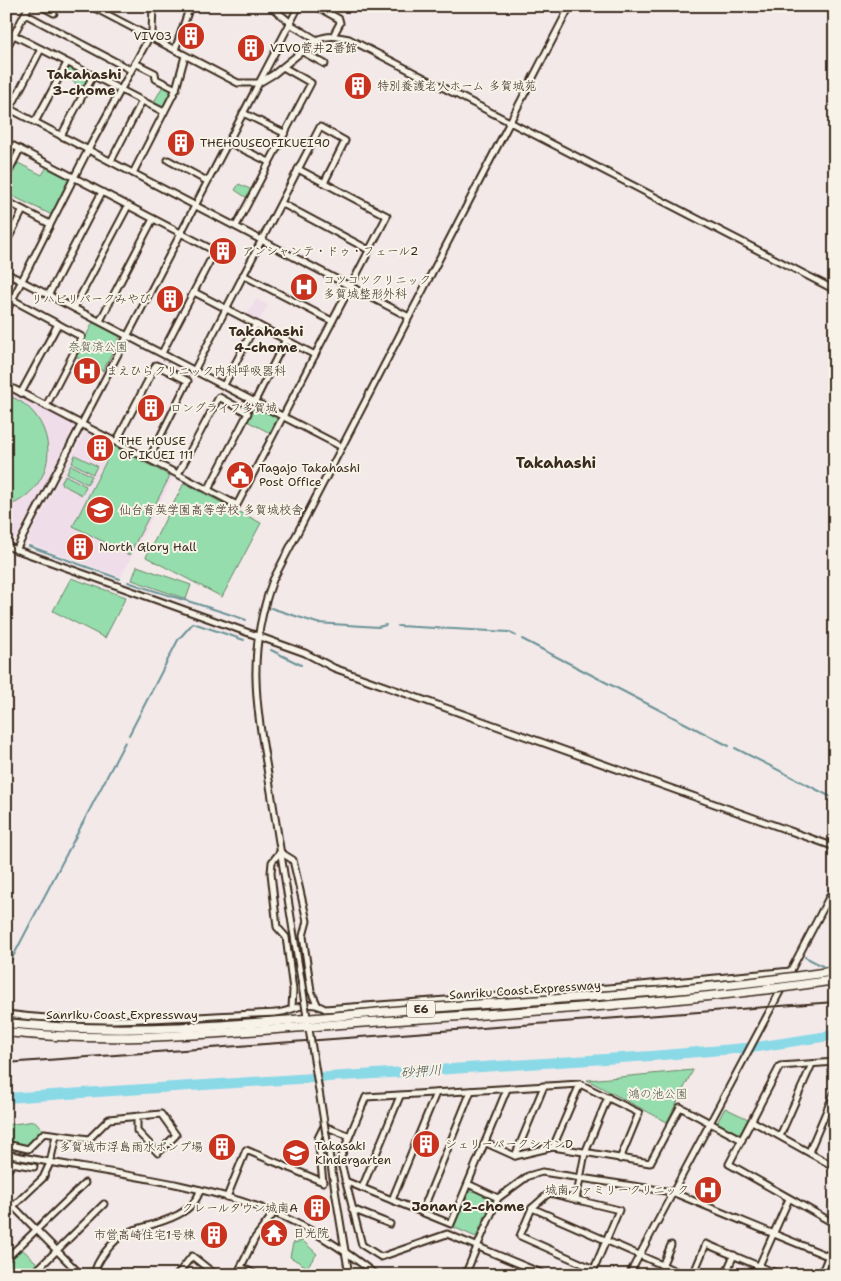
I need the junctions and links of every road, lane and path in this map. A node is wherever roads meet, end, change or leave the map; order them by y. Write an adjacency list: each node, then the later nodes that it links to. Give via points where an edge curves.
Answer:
1 (29, 6): 11 (street)
2 (41, 6): 10 (street)
3 (91, 6): 16 (street)
4 (153, 6): 16 (street)
5 (190, 6): 20 (street)
6 (270, 6): 12 (street)
7 (299, 6): 12 (street)
8 (316, 6): 15 (street, via 339,19)
9 (570, 6): 38 (street)
10 (54, 13)
11 (24, 14): 14 (street); 28 (street)
12 (290, 23): 17 (street); 23 (street)
13 (6, 31): 14 (street)
14 (14, 35): 18 (street); 19 (street)
15 (333, 36): 17 (street); 38 (street, via 349,39)
16 (149, 38): 20 (street); 25 (street)
17 (318, 40): 21 (street)
18 (6, 49)
19 (41, 49): 24 (street); 34 (street)
20 (175, 50): 22 (street)
21 (301, 51): 26 (street); 27 (street)
22 (185, 56): 30 (street, via 238,83); 32 (street)
23 (270, 61): 27 (street); 30 (street)
24 (67, 63): 29 (street); 37 (street)
25 (135, 63): 28 (street); 32 (street)
26 (325, 64)
27 (281, 68): 30 (street); 39 (street, via 312,83)
28 (131, 70): 31 (street)
29 (92, 76): 31 (street); 40 (street)
30 (259, 83): 36 (street)
31 (120, 89): 33 (street); 44 (street)
32 (176, 89): 35 (street)
33 (142, 101): 35 (street); 46 (street)
34 (8, 108): 37 (street)
35 (164, 112): 49 (street)
36 (243, 112): 39 (street); 42 (street)
37 (35, 122): 40 (street)
38 (510, 122): 71 (street); 78 (street)
39 (284, 133): 47 (street)
40 (61, 136): 44 (street)
41 (6, 142): 43 (street)
42 (228, 142): 47 (street); 52 (street)
43 (20, 149): 50 (street); 51 (street)
44 (88, 150): 46 (street); 51 (street)
45 (168, 160): 52 (street)
46 (111, 161): 49 (street)
47 (268, 162): 62 (street)
48 (298, 169): 53 (street); 53 (street, via 320,127 345,141); 56 (street)
49 (133, 172): 57 (street)
50 (6, 177)
51 (74, 178): 54 (street); 61 (street)
52 (208, 181): 57 (street)
53 (324, 183): 66 (street, via 387,216)
54 (102, 192): 58 (street); 73 (street)
55 (6, 201): 59 (street)
56 (281, 203): 64 (street); 66 (street)
57 (195, 205): 62 (street); 63 (street)
58 (128, 206): 60 (street); 75 (street)
59 (23, 210): 61 (street); 65 (street)
60 (153, 219): 63 (street); 79 (street)
61 (50, 224): 69 (street)
62 (236, 226): 64 (street)
63 (181, 233): 72 (street, via 215,251); 83 (street)
64 (262, 240): 68 (street); 70 (street)
65 (6, 243)
66 (370, 250): 70 (street)
67 (6, 273): 69 (street)
68 (243, 275): 76 (street); 80 (street)
69 (22, 280): 73 (street); 74 (street)
70 (351, 285): 78 (street); 80 (street)
71 (835, 290)
72 (194, 292): 76 (street); 85 (street)
73 (49, 294): 75 (street)
74 (13, 300): 77 (street); 81 (street)
75 (74, 308): 79 (street)
76 (226, 309): 82 (street); 87 (street)
77 (6, 312)
78 (409, 317): 96 (street)
79 (100, 321): 83 (street)
80 (332, 321): 86 (street)
81 (58, 324): 90 (street); 92 (street, via 82,337)
82 (256, 324): 84 (street); 89 (street)
83 (128, 335): 85 (street); 94 (street)
84 (286, 339): 86 (street); 91 (street)
85 (162, 353): 87 (street)
86 (315, 355): 93 (street)
87 (195, 369): 89 (street)
88 (6, 385): 90 (street)
89 (224, 385): 91 (street)
90 (21, 393): 92 (street)
91 (255, 401): 93 (street)
92 (46, 406): 94 (street)
93 (284, 416): 96 (street); 99 (street, via 237,505)
94 (82, 424): 95 (street); 101 (street)
95 (116, 442): 97 (street); 97 (street, via 156,365 188,381)
96 (342, 447): 102 (street, via 274,580 265,602)
97 (148, 459): 98 (street)
98 (178, 474): 99 (street); 99 (street, via 219,397 248,413)
99 (208, 490)
100 (6, 546): 101 (street)
101 (16, 550): 102 (street)
102 (258, 636): 103 (street, via 305,653 334,668); 104 (street, via 256,700)
103 (835, 847)
104 (280, 852): 109 (street, via 293,860 307,922 303,936 311,991); 110 (street, via 272,862 271,873 277,927 286,937 293,990); 173 (street, bridge)
105 (835, 886): 106 (street)
106 (791, 971): 109 (street, via 325,1009); 126 (street)
107 (835, 971): 112 (highway, Sanriku Coast Expressway / E6, bridge, via 680,991 204,1026 105,1028)
108 (835, 980): 113 (highway, Sanriku Coast Expressway / E6, bridge, via 679,1000 205,1034 105,1037)
109 (317, 1004): 110 (street)
110 (292, 1008): 111 (street, via 281,1012 109,1019 60,1020)
111 (6, 1014)
112 (6, 1023)
113 (6, 1032)
114 (835, 1062): 115 (street)
115 (812, 1064): 125 (street, via 780,1066); 129 (street)
116 (580, 1084): 117 (street); 123 (street); 133 (street)
117 (544, 1086): 118 (street); 137 (street)
118 (508, 1089): 119 (street); 131 (street)
119 (472, 1091): 121 (street); 162 (street)
120 (835, 1091): 134 (street)
121 (436, 1093): 122 (street); 156 (street)
122 (400, 1096): 128 (street, via 366,1097); 149 (street)
123 (608, 1097): 135 (street); 138 (street, via 639,1113)
124 (137, 1116): 124 (street, via 137,1131 158,1152 176,1135 161,1114); 127 (street, via 109,1119 89,1139)
125 (752, 1121): 129 (street); 130 (street)
126 (711, 1124): 130 (street); 138 (street, via 680,1107 650,1163); 151 (street)
127 (56, 1135): 132 (street, via 44,1134 28,1149); 141 (street)
128 (350, 1136): 146 (street, via 340,1159); 152 (street, via 324,1126 318,1138 323,1182 246,1150)
129 (780, 1136): 134 (street)
130 (742, 1140): 154 (street, via 729,1164)
131 (486, 1143): 137 (street); 148 (street)
132 (6, 1144)
133 (553, 1147): 135 (street); 137 (street)
134 (809, 1152): 143 (street)
135 (585, 1153): 138 (street); 145 (street)
136 (6, 1154): 141 (street)
137 (515, 1156)
138 (620, 1159)
139 (6, 1162): 140 (street)
140 (14, 1163): 142 (street); 144 (street)
141 (50, 1163): 150 (street); 159 (street, via 42,1178)
142 (34, 1167)
143 (835, 1167)
144 (6, 1171)
145 (581, 1176): 151 (street); 153 (street, via 536,1173); 157 (street)
146 (345, 1181): 149 (street); 161 (street)
147 (85, 1183): 167 (street)
148 (468, 1184): 153 (street); 162 (street, via 451,1224)
149 (362, 1188): 156 (street)
150 (200, 1190): 152 (street); 185 (street, via 198,1200 190,1208 118,1238 95,1268)
151 (672, 1192): 168 (street); 176 (street)
152 (226, 1197): 164 (street)
153 (498, 1198): 171 (street)
154 (789, 1198): 166 (street); 168 (street)
155 (6, 1199): 159 (street)
156 (392, 1200): 162 (street)
157 (576, 1200): 160 (street, via 549,1193); 169 (street, via 619,1210)
158 (104, 1204): 172 (street)
159 (13, 1206): 163 (street); 167 (street)
160 (532, 1208): 169 (street); 169 (street, via 520,1236 594,1269)
161 (352, 1209): 165 (street); 171 (street, via 362,1244 381,1257 447,1234)
162 (422, 1212)
163 (6, 1213)
164 (274, 1213): 173 (street); 179 (street, via 255,1238)
165 (390, 1224)
166 (835, 1224)
167 (36, 1229): 172 (street); 177 (street)
168 (772, 1233): 175 (street); 181 (street)
169 (605, 1242): 176 (street)
170 (671, 1245): 180 (street)
171 (477, 1246): 192 (street); 193 (street)
172 (57, 1251): 183 (street); 184 (street)
173 (344, 1252): 190 (street); 191 (street)
174 (734, 1255): 181 (street); 196 (street, via 706,1244); 197 (street)
175 (828, 1255): 178 (street); 200 (street)
176 (638, 1256): 180 (street); 194 (street)
177 (6, 1259)
178 (835, 1259)
179 (241, 1266): 188 (street); 189 (street)
180 (662, 1266): 182 (street)
181 (759, 1266): 198 (street); 199 (street)
182 (675, 1273): 195 (street)
183 (32, 1275)
184 (81, 1275)
185 (94, 1275)
186 (178, 1275): 187 (street, via 192,1256)
187 (216, 1275)
188 (237, 1275)
189 (257, 1275)
190 (349, 1275)
191 (376, 1275)
192 (465, 1275)
193 (546, 1275)
194 (629, 1275)
195 (685, 1275)
196 (693, 1275)
197 (725, 1275)
198 (755, 1275)
199 (780, 1275)
200 (821, 1275)

